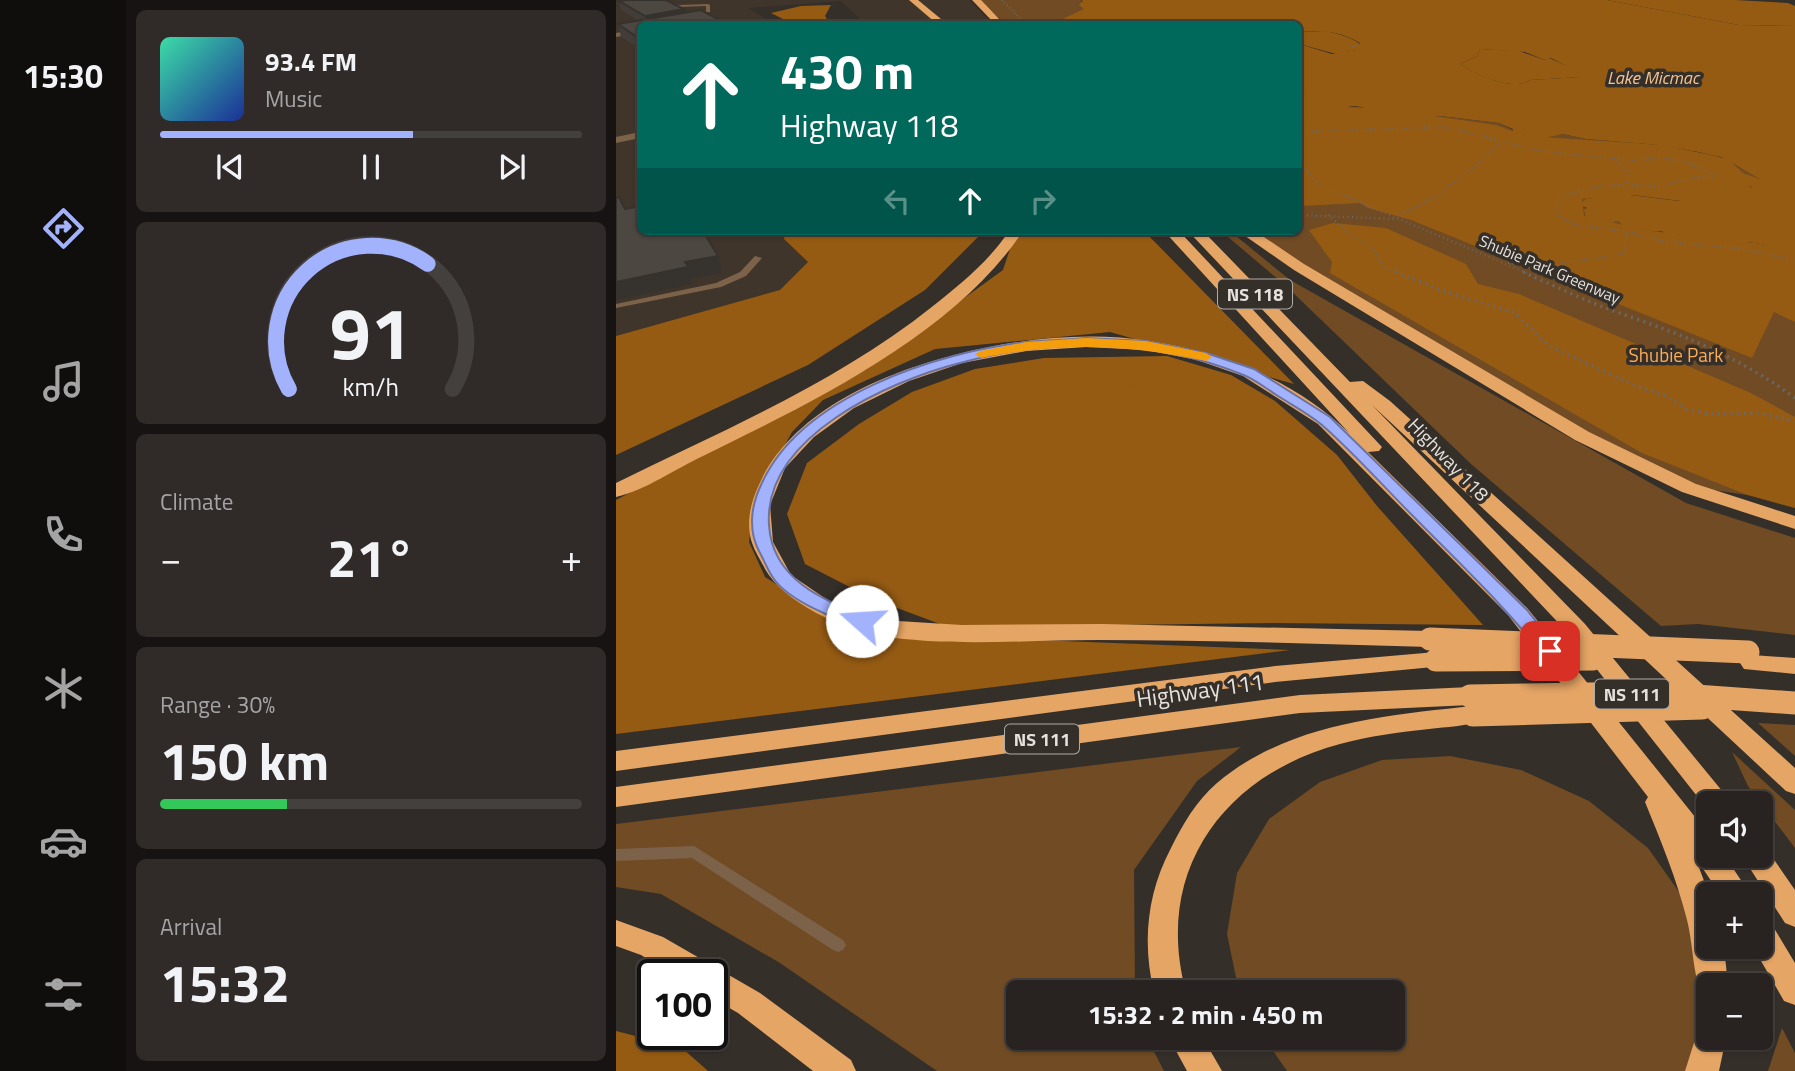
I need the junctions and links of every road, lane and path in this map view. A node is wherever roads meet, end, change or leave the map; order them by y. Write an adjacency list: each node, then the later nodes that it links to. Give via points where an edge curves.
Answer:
1 (685, 0): 6 (lane)
2 (913, 0): 10 (highway)
3 (976, 0): 11 (highway)
4 (1002, 0): 12 (path)
5 (665, 3): 6 (lane)
6 (690, 5): 7 (lane); 7 (lane, via 708,5)
7 (702, 18): 8 (street); 9 (lane)
8 (695, 21)
9 (714, 21)
10 (938, 21)
11 (997, 21)
12 (1023, 21)
13 (637, 32): 14 (street)
14 (616, 35)
15 (1352, 47): 16 (path)
16 (1360, 47)
17 (1302, 132): 20 (path, via 1444,127)
18 (637, 136): 19 (street)
19 (616, 140)
20 (1501, 142): 21 (path); 26 (path, via 1440,193)
21 (1613, 157): 23 (path, via 1628,173); 23 (path, via 1670,159 1714,175 1660,186)
22 (1302, 165): 26 (path, Shubie Park Greenway, via 1321,186)
23 (1625, 184): 27 (path, via 1572,191 1561,196 1555,209 1577,225)
24 (1302, 215): 25 (path)
25 (1328, 215): 26 (path); 40 (path, via 1374,249 1384,267 1515,313 1548,345 1687,409 1709,414 1758,413)
26 (1395, 219): 35 (path, Shubie Park Greenway)
27 (1628, 232): 34 (path, via 1665,242 1744,249); 35 (path, via 1623,254 1556,264)
28 (1013, 235): 41 (highway, via 978,277 934,315 872,357)
29 (1164, 235): 37 (highway, via 1189,264)
30 (1175, 235): 37 (highway, NS 118)
31 (1199, 235): 38 (highway, Highway 118 / NS 118)
32 (1251, 235): 42 (highway, via 1582,436 1689,488)
33 (758, 258): 36 (lane, via 743,274 718,285)
34 (1795, 260)
35 (1505, 263): 39 (path, Shubie Park Greenway, via 1620,313 1668,327 1754,369)
36 (616, 306)
37 (1242, 308): 43 (highway, NS 118)
38 (1315, 356): 50 (highway, via 1384,405); 51 (highway, Highway 118 / NS 118, via 1577,629)
39 (1795, 398)
40 (1795, 421)
41 (616, 491)
42 (1795, 523)
43 (1520, 614): 44 (highway, via 1325,420 1249,372 1146,345 1026,346 958,359 903,377 848,404 807,433 776,466 760,505 762,541 782,579 824,608 880,628 962,633 1102,632); 49 (highway, NS 118)
44 (1433, 650): 45 (highway, Highway 111 / NS 111, bridge, via 1615,659 1750,658); 48 (highway, Highway 111 / NS 111, via 1367,663)
45 (1786, 665)
46 (1795, 703): 47 (highway, bridge, via 1661,710)
47 (1471, 705): 52 (highway, Highway 111 / NS 111, via 1300,704); 62 (highway, via 1307,743 1248,771 1210,804 1183,845 1166,891 1162,932)
48 (616, 761)
49 (1650, 780): 53 (highway, NS 118); 61 (highway, via 1685,868)
50 (1795, 784)
51 (1709, 791)
52 (616, 797)
53 (1696, 838)
54 (616, 855): 58 (lane, via 694,852)
55 (1764, 868): 56 (highway)
56 (1795, 914)
57 (616, 933): 60 (highway)
58 (838, 945)
59 (1773, 954): 64 (highway)
60 (674, 959)
61 (1711, 973)
62 (1168, 980)
63 (728, 991): 67 (highway)
64 (1795, 991)
65 (1192, 1050): 68 (highway)
66 (1707, 1050): 69 (highway)
67 (839, 1071)
68 (1205, 1071)
69 (1702, 1071)

